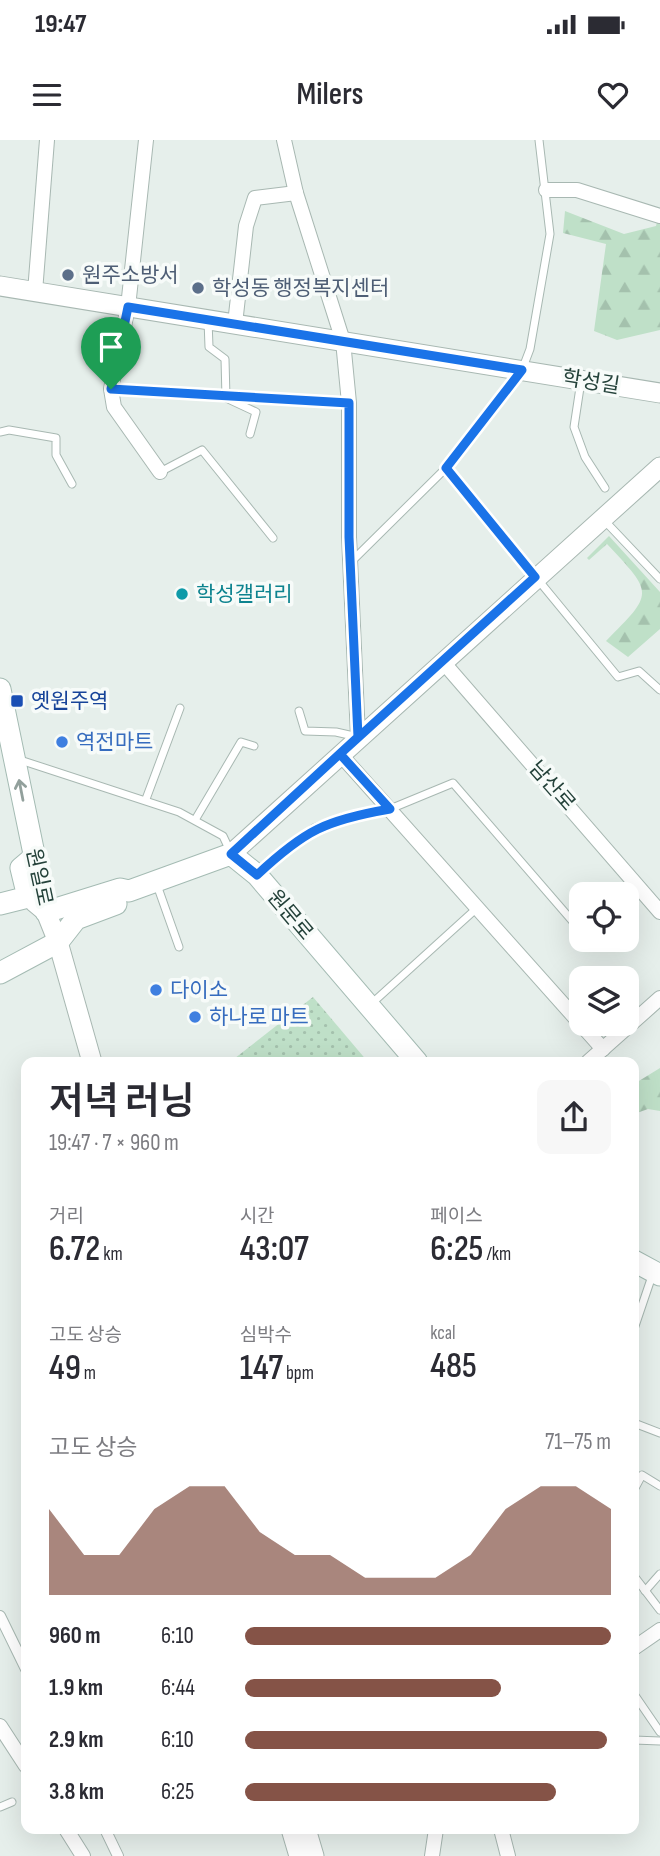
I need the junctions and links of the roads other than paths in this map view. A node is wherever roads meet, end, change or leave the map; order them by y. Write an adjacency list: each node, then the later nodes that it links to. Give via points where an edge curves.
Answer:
1 (47, 140): 9 (street)
2 (146, 140): 10 (street)
3 (284, 140): 6 (street)
4 (539, 140): 5 (lane)
5 (546, 190): 7 (street, via 577,190); 14 (lane, via 550,234 530,349)
6 (296, 193): 12 (street, via 255,198 246,226); 13 (street)
7 (660, 216)
8 (0, 286): 9 (street, 학성길)
9 (35, 292): 10 (street, 학성길)
10 (128, 307): 11 (street, 학성길); 16 (street)
11 (208, 320): 12 (street, 학성길); 18 (lane, via 209,347 226,359)
12 (235, 324): 13 (street, 학성길)
13 (343, 341): 14 (street, 학성길); 19 (street)
14 (522, 370): 15 (street, 학성길); 22 (lane)
15 (581, 380): 17 (street, 학성길); 26 (lane, via 574,427 585,457)
16 (111, 389): 18 (lane); 23 (street, via 114,407)
17 (660, 393)
18 (226, 398): 19 (lane); 21 (lane, via 256,412)
19 (349, 403): 29 (street)
20 (0, 432): 25 (lane, via 56,438 56,455)
21 (250, 434)
22 (446, 468): 29 (lane); 30 (lane)
23 (160, 472): 28 (lane, via 202,450)
24 (657, 475): 27 (street)
25 (72, 484)
26 (605, 488)
27 (602, 517): 30 (street); 31 (lane)
28 (273, 538)
29 (352, 561): 37 (street)
30 (535, 577): 32 (street); 34 (lane, via 618,677 639,671)
31 (660, 579)
32 (443, 662): 37 (street); 53 (street, 남산로)
33 (0, 689): 40 (main road, 원일로)
34 (660, 690)
35 (180, 708): 41 (lane)
36 (299, 711): 37 (lane, via 305,731)
37 (358, 737): 39 (street)
38 (254, 746): 43 (lane, via 241,742)
39 (340, 754): 42 (street); 44 (street)
40 (15, 758): 41 (lane); 45 (main road, 원일로, one-way to 40)
41 (146, 799): 43 (lane)
42 (390, 809): 46 (lane, via 343,817 314,828); 51 (street); 54 (lane, via 453,783)
43 (195, 820): 44 (lane, via 223,836)
44 (231, 854): 46 (main road, 원문로); 47 (main road)
45 (34, 857): 49 (main road, via 21,867); 52 (main road, 원일로)
46 (257, 875): 59 (main road, 원문로)
47 (156, 882): 48 (main road); 56 (lane)
48 (129, 891): 52 (main road, via 120,889); 55 (main road, via 123,902 76,919)
49 (28, 897): 50 (main road); 52 (street); 55 (street)
50 (0, 904)
51 (477, 908): 59 (lane); 60 (street)
52 (46, 912): 55 (street, 원일로)
53 (660, 912)
54 (569, 917)
55 (51, 947): 57 (main road); 61 (street); 62 (street, 원일로)
56 (180, 947)
57 (0, 973)
58 (660, 998): 60 (street)
59 (367, 1008): 63 (main road, 원문로)
60 (603, 1049): 64 (street)
61 (78, 1057)
62 (90, 1057)
63 (412, 1057)
64 (594, 1057)
65 (639, 1264): 66 (main road)
66 (657, 1273): 67 (lane)
67 (639, 1317)
68 (639, 1425): 69 (lane)
69 (660, 1433)
70 (639, 1481): 71 (lane, via 642,1475)
71 (660, 1486)
72 (660, 1574): 74 (lane)
73 (639, 1583): 74 (lane)
74 (645, 1591): 75 (lane)
75 (660, 1610)
76 (0, 1616): 79 (street)
77 (660, 1630): 78 (street)
78 (639, 1645)
79 (21, 1659)
80 (639, 1700): 82 (lane)
81 (0, 1726): 85 (street)
82 (660, 1732)
83 (639, 1740): 84 (lane)
84 (660, 1741)
85 (21, 1758)
86 (12, 1801): 87 (lane)
87 (0, 1807)
88 (69, 1834): 94 (street)
89 (107, 1834): 95 (street)
90 (303, 1834): 96 (street)
91 (306, 1834): 97 (street)
92 (435, 1834): 98 (street)
93 (501, 1834): 99 (street)
94 (83, 1856)
95 (118, 1856)
96 (299, 1856)
97 (314, 1856)
98 (432, 1856)
99 (508, 1856)

